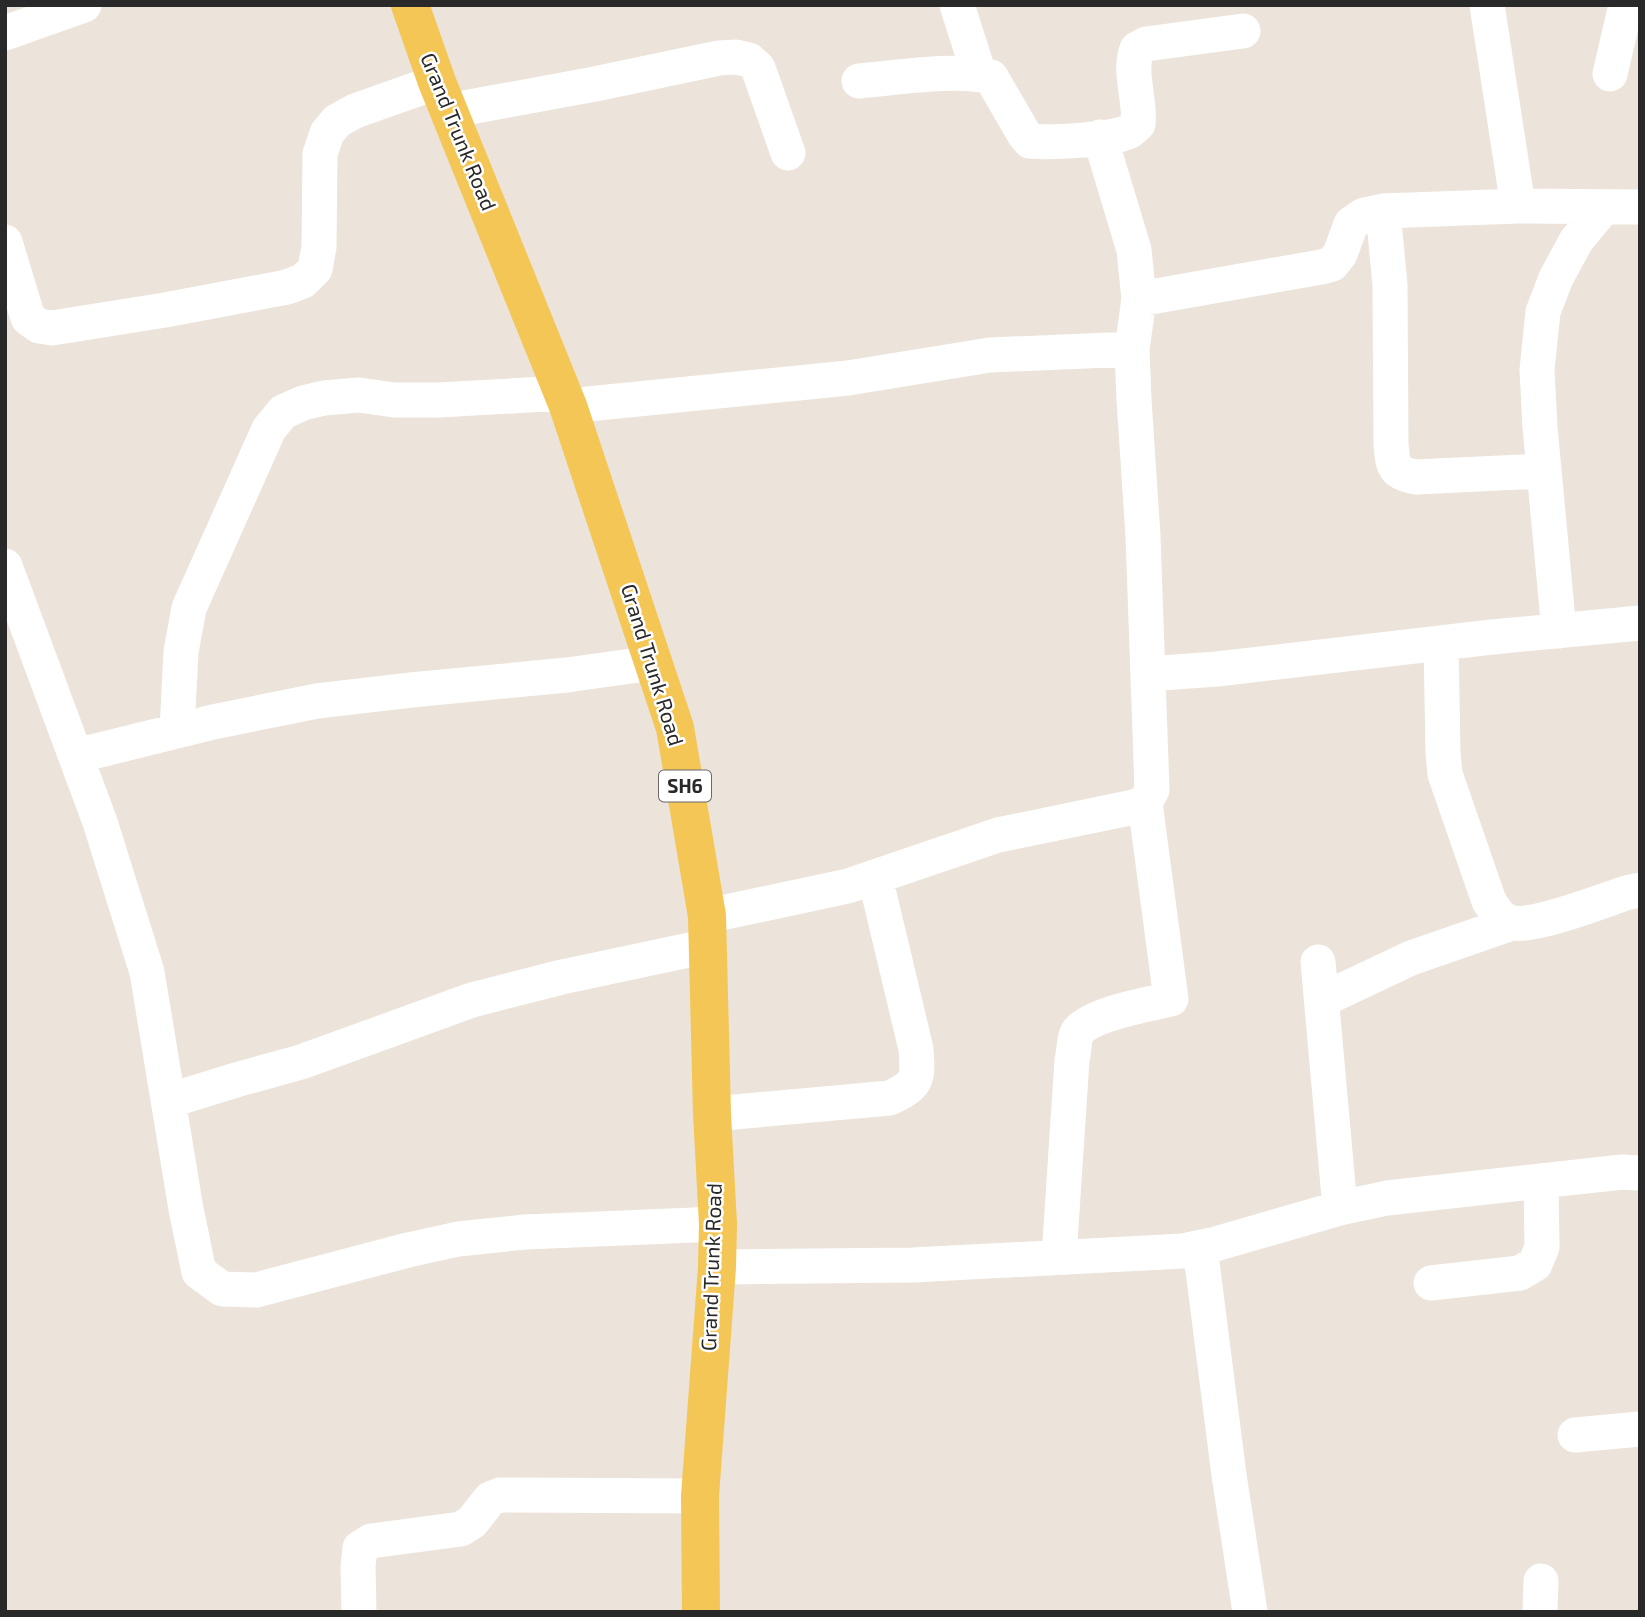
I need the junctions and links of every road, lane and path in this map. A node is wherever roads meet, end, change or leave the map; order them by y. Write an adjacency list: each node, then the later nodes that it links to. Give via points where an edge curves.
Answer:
1 (84, 5): 7 (street)
2 (410, 5): 11 (main road, Grand Trunk Road / SH6)
3 (957, 5): 8 (street)
4 (1487, 5): 14 (street)
5 (1626, 5): 9 (street)
6 (1243, 32): 12 (street, via 1137,48 1133,60 1138,124 1130,131)
7 (5, 33)
8 (979, 74): 10 (street); 12 (street, via 991,77 1030,141)
9 (1610, 74)
10 (859, 81)
11 (443, 97): 13 (street, via 596,85 736,57 758,68); 18 (street, via 355,111 327,133 320,154 315,269 303,281 287,287 52,328 39,326 28,318); 21 (main road, Grand Trunk Road / SH6)
12 (1100, 137): 19 (street, via 1134,250)
13 (788, 153)
14 (1518, 206): 15 (street); 17 (street)
15 (1603, 208): 16 (street); 22 (street, via 1576,241 1543,312 1538,370)
16 (1640, 208)
17 (1383, 211): 19 (street, via 1351,224 1340,254 1321,268); 22 (street, via 1390,285 1393,465 1402,475 1416,477)
18 (5, 242)
19 (1139, 299): 20 (street)
20 (1132, 349): 21 (street, via 990,355 848,378); 28 (street)
21 (565, 399): 27 (main road, Grand Trunk Road / SH6); 29 (street, via 394,400 359,395 324,398 283,412 269,429 189,608 181,652)
22 (1544, 471): 25 (street)
23 (5, 566): 30 (street)
24 (1640, 623): 25 (street)
25 (1559, 631): 26 (street)
26 (1441, 643): 28 (street); 34 (street, via 1445,774 1489,901 1498,916)
27 (653, 663): 29 (street, via 317,701); 35 (main road, Grand Trunk Road / SH6, via 675,728)
28 (1148, 674): 31 (street, via 1152,790)
29 (177, 731): 30 (street)
30 (76, 756): 38 (street, via 147,972)
31 (1145, 803): 32 (street, via 998,835); 45 (street, via 1171,999 1107,1014 1077,1033)
32 (875, 877): 35 (street); 39 (street, via 916,1049 917,1074 909,1089 890,1098)
33 (1640, 890): 34 (street, via 1533,923)
34 (1512, 923): 37 (street, via 1411,958)
35 (707, 931): 38 (street, via 472,1000 301,1062); 39 (main road, Grand Trunk Road / SH6)
36 (1318, 962): 37 (street)
37 (1322, 1000): 42 (street)
38 (168, 1101): 43 (street, via 199,1272 222,1289 256,1290 458,1239)
39 (712, 1114): 43 (main road, Grand Trunk Road / SH6)
40 (1640, 1173): 41 (street)
41 (1541, 1181): 42 (street, via 1387,1198); 47 (street, via 1542,1247 1535,1264 1520,1273)
42 (1340, 1208): 44 (street)
43 (718, 1224): 46 (main road, Grand Trunk Road / SH6)
44 (1200, 1247): 45 (street); 53 (street)
45 (1059, 1257): 46 (street, via 913,1265)
46 (717, 1267): 50 (main road, Grand Trunk Road / SH6)
47 (1431, 1283)
48 (1640, 1429): 49 (street)
49 (1575, 1435)
50 (699, 1496): 51 (street, via 500,1495 490,1499 461,1529 371,1541 360,1548); 52 (main road, Grand Trunk Road / SH6)
51 (359, 1612)
52 (701, 1612)
53 (1251, 1612)

